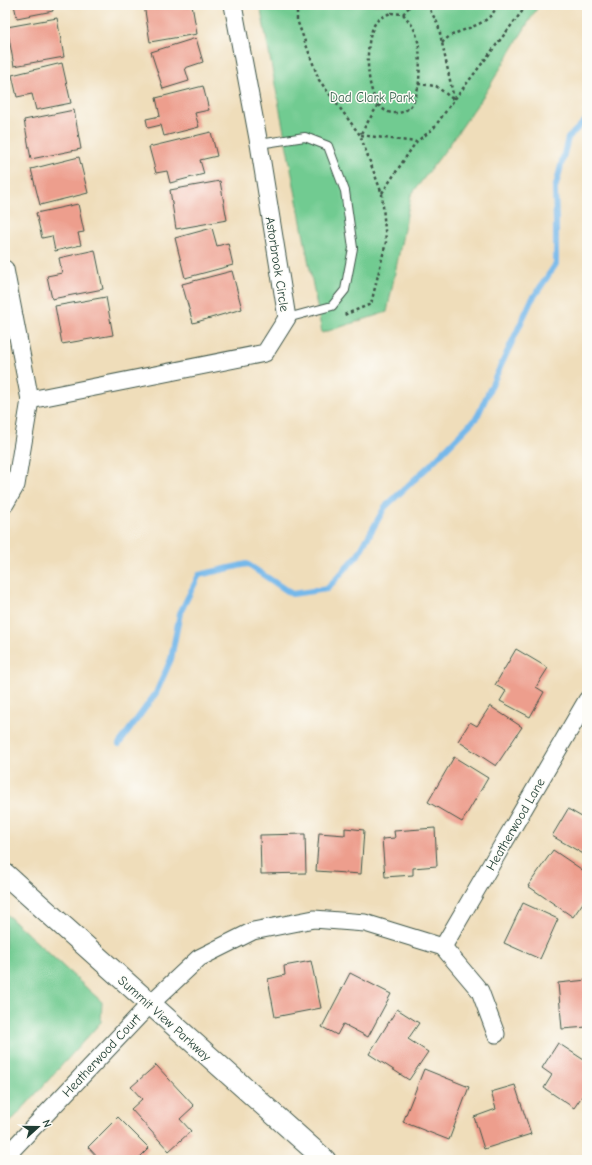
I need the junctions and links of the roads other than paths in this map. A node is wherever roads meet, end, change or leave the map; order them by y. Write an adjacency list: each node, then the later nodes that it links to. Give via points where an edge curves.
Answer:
1 (233, 5): 2 (street, Astorbrook Circle)
2 (258, 144): 4 (street, Astorbrook Circle); 4 (lane, via 305,137 328,146 345,191 353,248 345,290 332,306)
3 (5, 269): 5 (street)
4 (287, 318): 5 (street, Astorbrook Circle, via 265,353)
5 (30, 400): 6 (street, via 16,485)
6 (5, 504)
7 (587, 700): 9 (street, Heatherwood Lane)
8 (5, 874): 10 (street, Summit View Parkway)
9 (443, 947): 10 (street, Heatherwood Court, via 365,923 314,919 253,931 199,958); 11 (street, via 480,991)
10 (150, 1004): 12 (street, Heatherwood Court); 13 (street, Summit View Parkway)
11 (496, 1034)
12 (5, 1159)
13 (325, 1160)

